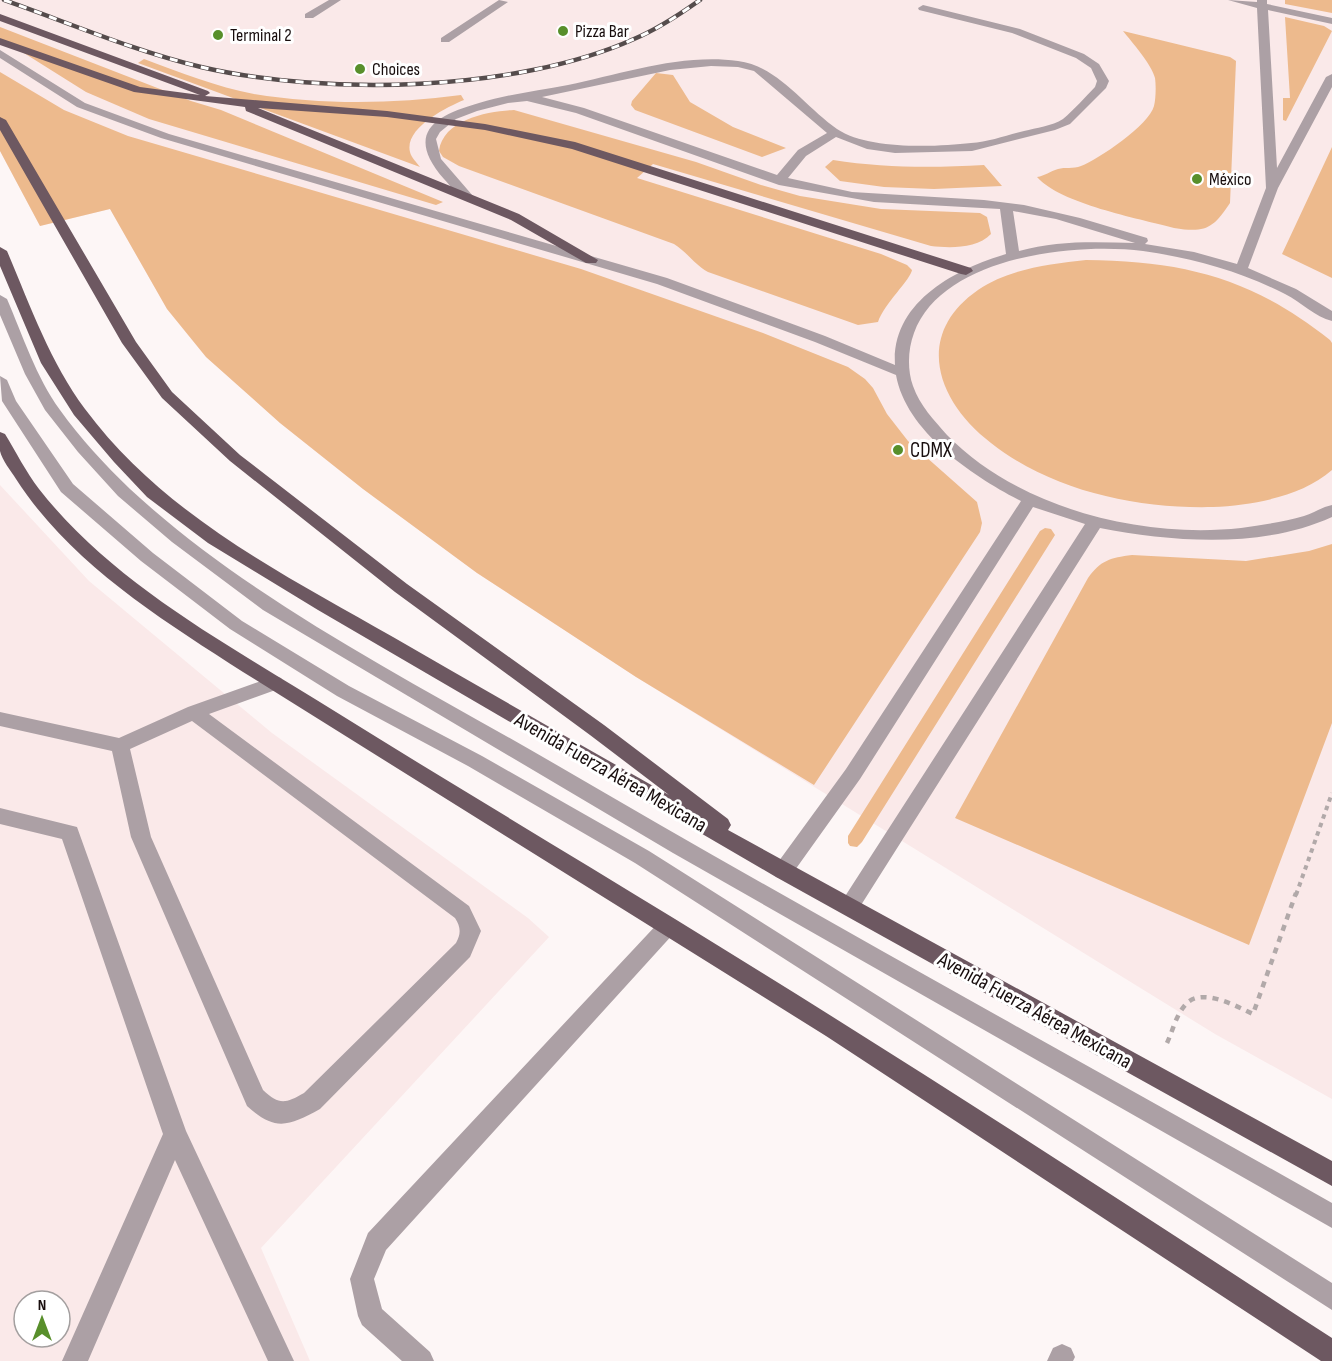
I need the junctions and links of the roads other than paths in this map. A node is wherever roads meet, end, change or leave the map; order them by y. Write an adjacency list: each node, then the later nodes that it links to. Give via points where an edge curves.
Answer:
1 (336, 0): 6 (street)
2 (1233, 0): 4 (street)
3 (501, 1): 9 (street)
4 (1256, 2): 8 (street); 17 (street)
5 (923, 8): 15 (street, via 1016,31 1080,56 1095,66 1103,81 1100,88 1066,122 972,147 895,149 871,146)
6 (309, 16)
7 (0, 17): 18 (main road)
8 (1332, 21)
9 (445, 40)
10 (0, 41): 25 (main road, via 138,90 231,103 387,114 485,127 575,146)
11 (0, 53): 23 (street, via 81,105 127,124)
12 (1332, 77): 17 (street)
13 (526, 98): 15 (street, via 670,67 738,64 758,69); 16 (street, via 586,113); 18 (street, via 458,114 432,131 428,146 434,159)
14 (0, 120): 39 (main road, via 129,344 167,395 235,458 401,588)
15 (835, 133): 16 (street, via 802,153)
16 (779, 181): 19 (street, via 858,198)
17 (1272, 188): 24 (street)
18 (468, 196): 23 (main road, via 515,217)
19 (1006, 206): 21 (street, via 1079,220); 22 (street)
20 (0, 251): 39 (main road, Avenida Fuerza Aérea Mexicana, via 48,363 79,412 153,493 270,574)
21 (1178, 253): 22 (street, via 1092,245); 24 (street)
22 (1012, 255): 25 (street)
23 (591, 260): 28 (street, via 662,281)
24 (1241, 270): 27 (street, via 1282,287)
25 (966, 271): 28 (street, via 934,292 914,316 903,343)
26 (0, 299): 44 (street, via 32,374 52,410 83,449 124,492 178,538 269,606 680,847)
27 (1332, 317)
28 (903, 373): 31 (street, via 915,406 940,439 977,470)
29 (0, 380): 45 (street, via 9,401 67,488 147,557 236,625 343,691 642,857)
30 (2, 447): 34 (main road, via 36,496 97,558 139,592)
31 (1030, 500): 33 (street); 39 (street, via 853,774)
32 (1332, 510): 33 (street, via 1320,518 1253,534 1174,535)
33 (1095, 522): 40 (street)
34 (275, 683): 35 (street); 41 (main road)
35 (194, 712): 37 (street); 37 (street, via 462,912 471,923 471,937 463,950 312,1101 291,1113 269,1111 255,1098 141,837)
36 (0, 719): 37 (street)
37 (120, 746)
38 (0, 816): 42 (street, via 70,833)
39 (783, 871): 40 (main road, Avenida Fuerza Aérea Mexicana)
40 (849, 907): 43 (main road, Avenida Fuerza Aérea Mexicana)
41 (668, 926): 46 (main road); 49 (street, via 377,1242 362,1279 371,1316)
42 (175, 1134): 47 (street); 48 (street)
43 (1332, 1174)
44 (1332, 1216)
45 (1332, 1297)
46 (1332, 1353)
47 (75, 1361)
48 (281, 1361)
49 (421, 1361)

